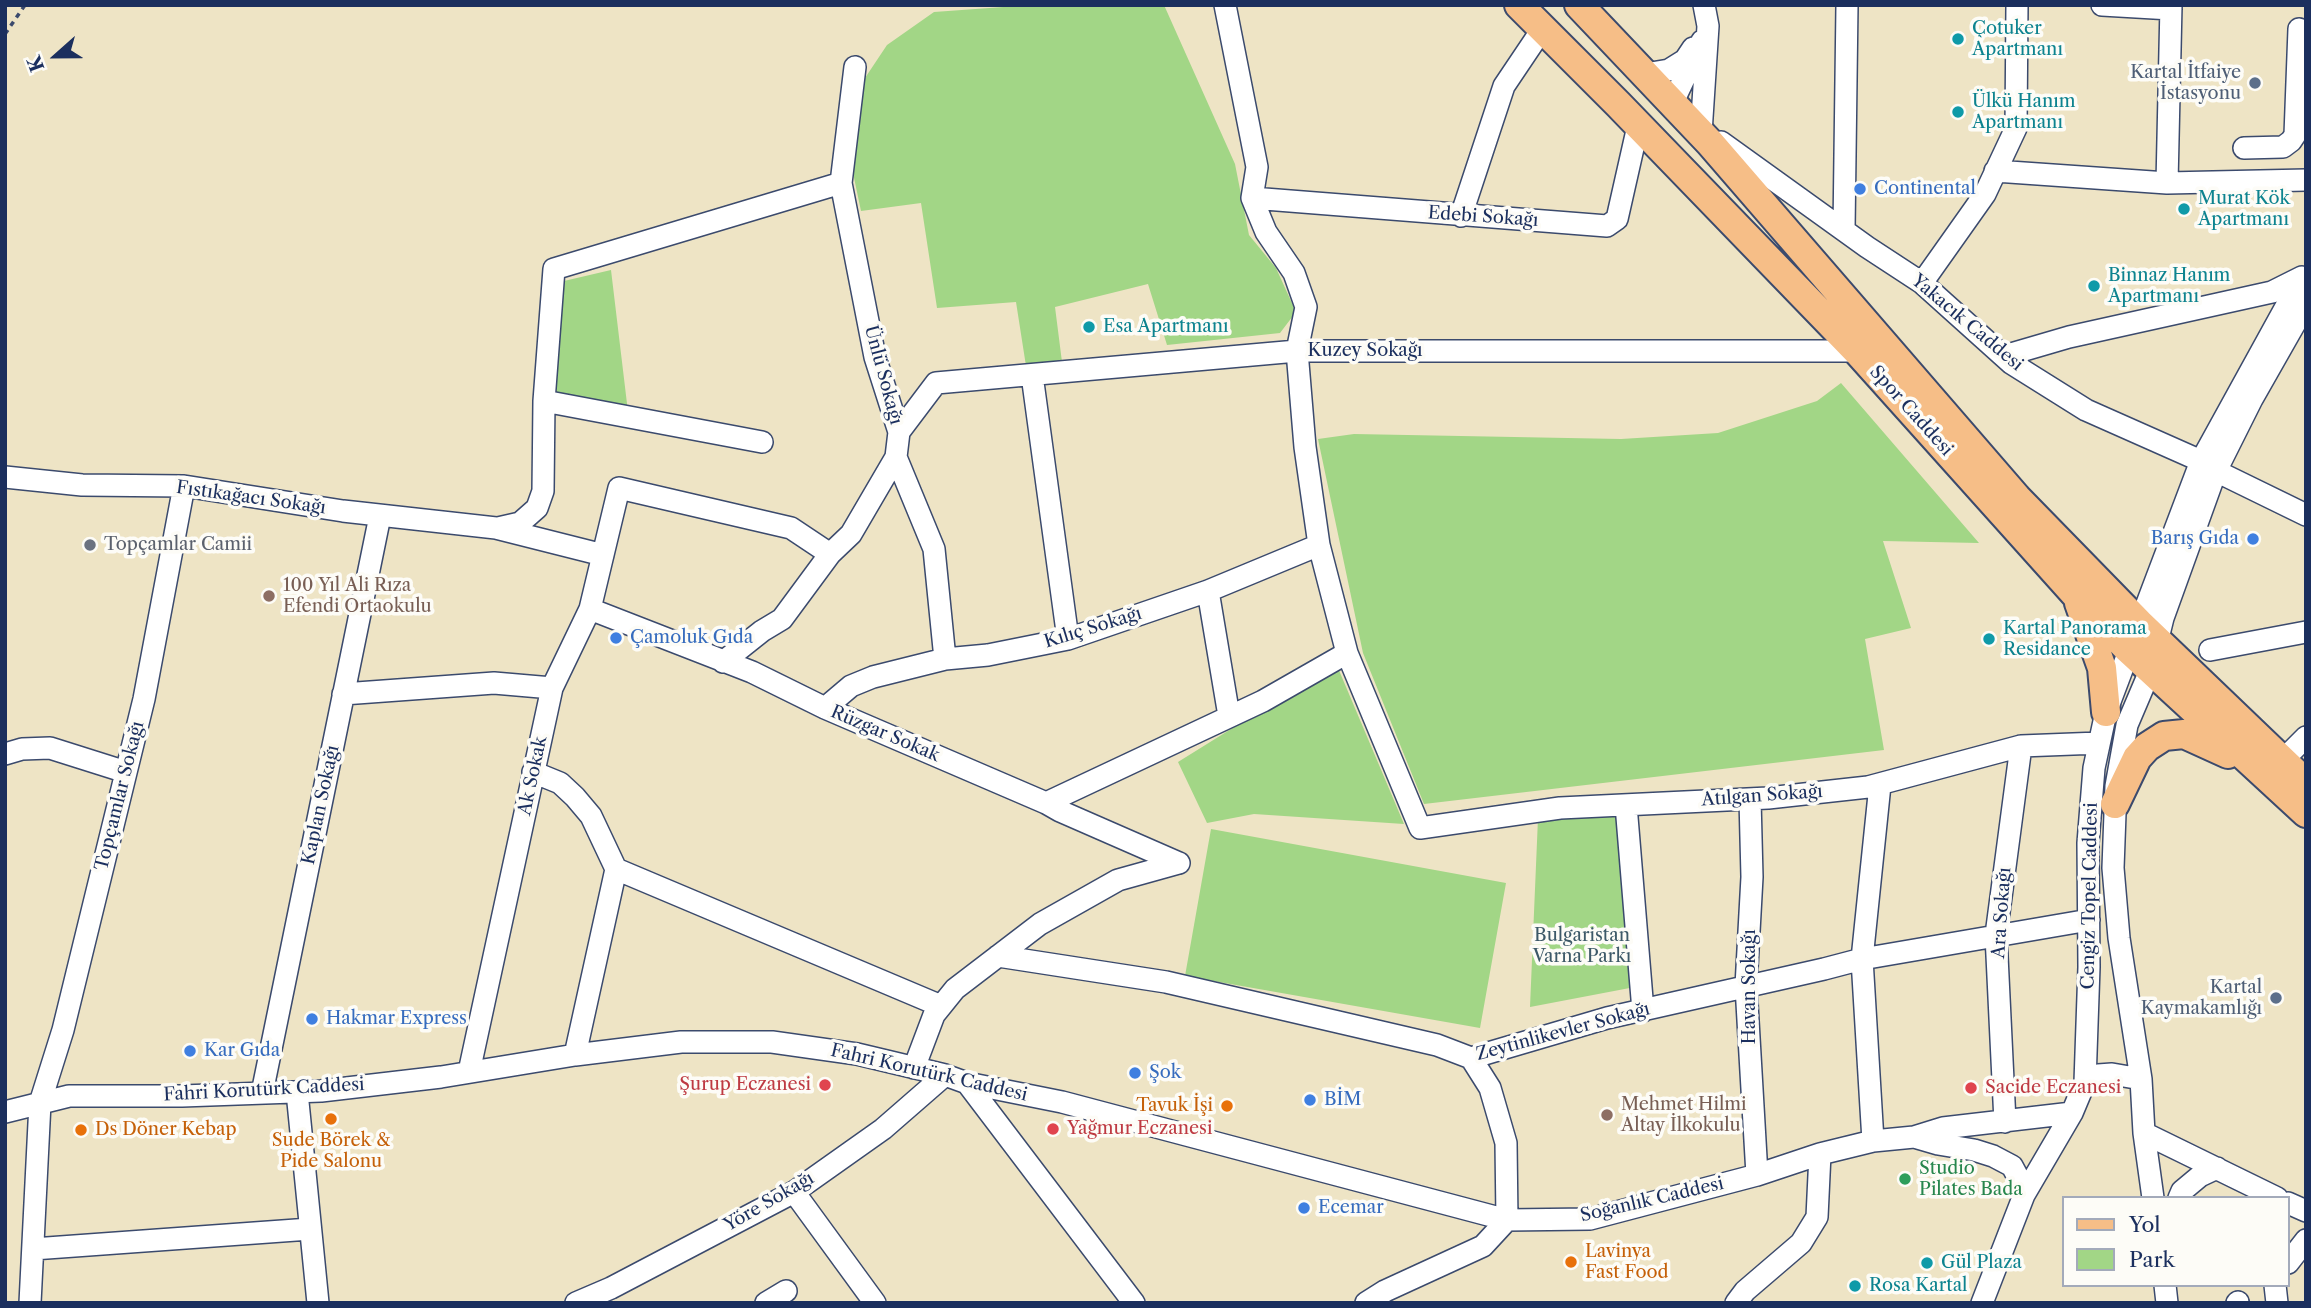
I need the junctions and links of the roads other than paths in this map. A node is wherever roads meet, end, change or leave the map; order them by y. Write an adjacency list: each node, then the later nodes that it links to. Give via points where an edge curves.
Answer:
1 (1225, 5): 21 (street, via 1257,167)
2 (1579, 5): 11 (main road, Spor Caddesi)
3 (1847, 5): 23 (street)
4 (2017, 5): 17 (street, via 2015,128)
5 (2102, 5): 6 (street)
6 (2171, 7): 20 (street)
7 (1523, 13): 14 (main road, Spor Caddesi); 22 (street)
8 (1706, 16): 11 (street, via 1685,60 1669,70); 13 (street); 15 (street)
9 (2299, 29): 12 (street)
10 (855, 67): 19 (street, Ünlü Sokağı)
11 (1645, 74): 13 (main road, Spor Caddesi)
12 (2301, 91): 16 (street, via 2291,141 2283,147)
13 (1673, 103): 14 (main road, via 1662,117); 15 (main road, Spor Caddesi)
14 (1638, 126): 22 (street, Edebi Sokağı, via 1617,219 1612,224); 29 (main road, Spor Caddesi)
15 (1705, 138): 23 (street, Yakacık Caddesi, via 1721,142); 48 (main road, Spor Caddesi, via 2017,498)
16 (2244, 148)
17 (1995, 171): 20 (street); 26 (street, via 1985,194)
18 (2306, 180): 20 (street)
19 (841, 183): 32 (street, via 554,269); 33 (street, Ünlü Sokağı, via 875,357)
20 (2167, 183)
21 (1252, 198): 22 (street, Edebi Sokağı); 28 (street, via 1266,232 1294,273 1306,306)
22 (1461, 216)
23 (1844, 230): 26 (street, Yakacık Caddesi)
24 (2306, 275): 30 (street, via 2272,292)
25 (2306, 282): 36 (street, via 2294,292)
26 (1923, 283): 30 (street, Yakacık Caddesi)
27 (2306, 304): 36 (street)
28 (1297, 351): 29 (street, Kuzey Sokağı); 31 (street, Kuzey Sokağı); 42 (street)
29 (1857, 351): 46 (main road, Spor Caddesi)
30 (2004, 356): 36 (street, Yakacık Caddesi, via 2086,410)
31 (1032, 376): 33 (street, Kuzey Sokağı, via 936,383); 50 (street)
32 (544, 401): 34 (street); 41 (street, via 543,491 537,508 520,523)
33 (899, 432): 35 (street, Ünlü Sokağı)
34 (762, 442)
35 (896, 457): 43 (street, Ünlü Sokağı, via 851,534); 54 (street, via 934,549)
36 (2209, 466): 39 (street, Yakacık Caddesi); 48 (street, Cengiz Topel Caddesi)
37 (5, 477): 38 (street, Fıstıkağacı Sokağı, via 82,485)
38 (184, 485): 40 (street, Fıstıkağacı Sokağı); 68 (street, Topçamlar Sokağı)
39 (2306, 515)
40 (380, 516): 41 (street, Fıstıkağacı Sokağı); 58 (street, Kaplan Sokağı)
41 (496, 528): 44 (street, Fıstıkağacı Sokağı)
42 (1319, 545): 45 (street, Kılıç Sokağı); 53 (street)
43 (830, 554): 44 (street, Ak Sokak, via 791,528 619,488); 55 (street, Ünlü Sokağı, via 782,620)
44 (603, 555): 47 (street, Ak Sokak)
45 (1208, 591): 50 (street, Kılıç Sokağı); 61 (street)
46 (2075, 594): 51 (main road, Spor Caddesi); 60 (main road, via 2102,668)
47 (590, 609): 55 (street, Rüzgar Sokak); 57 (street, Ak Sokak)
48 (2148, 631): 51 (street, Cengiz Topel Caddesi); 56 (street, Cengiz Topel Caddesi); 66 (main road, Spor Caddesi)
49 (2306, 632): 52 (street)
50 (1068, 639): 54 (street, Kılıç Sokağı)
51 (2128, 649): 56 (main road, Spor Caddesi); 60 (street, Cengiz Topel Caddesi)
52 (2210, 650)
53 (1347, 653): 61 (street); 75 (street, Atılgan Sokağı, via 1420,828 1560,808)
54 (945, 659): 59 (street, Kılıç Sokağı, via 873,677 851,687)
55 (723, 662): 59 (street, Rüzgar Sokak)
56 (2150, 671): 67 (main road, Spor Caddesi); 74 (street, Cengiz Topel Caddesi, via 2127,724)
57 (552, 688): 58 (street, via 494,683); 69 (street, Ak Sokak)
58 (343, 694): 94 (street, Kaplan Sokağı)
59 (825, 708): 73 (street, Rüzgar Sokak)
60 (2106, 712): 63 (street, Cengiz Topel Caddesi)
61 (1229, 716): 73 (street)
62 (2306, 737): 66 (street)
63 (2099, 743): 64 (street, Atılgan Sokağı); 78 (street, Cengiz Topel Caddesi, via 2088,843)
64 (2021, 746): 71 (street, Atılgan Sokağı); 79 (street, Ara Sokağı)
65 (5, 754): 68 (street, via 50,747)
66 (2283, 760): 70 (main road, Spor Caddesi)
67 (2255, 766): 74 (main road, via 2185,734 2164,736 2137,758); 76 (main road, Spor Caddesi)
68 (126, 772): 95 (street, Topçamlar Sokağı, via 63,1030)
69 (533, 772): 77 (street, via 560,783 575,797 591,816); 88 (street, Ak Sokak)
70 (2306, 783)
71 (1880, 785): 72 (street, Atılgan Sokağı); 81 (street)
72 (1751, 799): 75 (street, Atılgan Sokağı); 82 (street, Havan Sokağı)
73 (1046, 803): 80 (street, Rüzgar Sokak, via 1179,863 1118,880 1040,924)
74 (2115, 804): 90 (street, Cengiz Topel Caddesi, via 2113,869 2119,938)
75 (1626, 805): 84 (street)
76 (2306, 813)
77 (616, 869): 83 (street); 85 (street)
78 (2089, 920): 79 (street, Zeytinlikevler Sokağı); 91 (street, Cengiz Topel Caddesi)
79 (1996, 935): 81 (street, Zeytinlikevler Sokağı); 98 (street, Ara Sokağı)
80 (998, 956): 83 (street, via 955,989); 86 (street, Zeytinlikevler Sokağı, via 1166,982 1437,1045)
81 (1862, 959): 82 (street, Zeytinlikevler Sokağı); 101 (street)
82 (1746, 986): 84 (street, Zeytinlikevler Sokağı); 104 (street, Havan Sokağı)
83 (941, 1006): 87 (street)
84 (1643, 1011): 86 (street, Zeytinlikevler Sokağı)
85 (575, 1055): 87 (street, Fahri Korutürk Caddesi, via 681,1042 772,1042 857,1054); 88 (street, Fahri Korutürk Caddesi)
86 (1471, 1058): 112 (street, via 1490,1088 1506,1143)
87 (914, 1068): 89 (street, Fahri Korutürk Caddesi)
88 (469, 1072): 93 (street, Fahri Korutürk Caddesi)
89 (945, 1075): 92 (street, Fahri Korutürk Caddesi); 105 (street, Yöre Sokağı, via 883,1129)
90 (2141, 1079): 91 (street, via 2112,1074); 99 (street, Cengiz Topel Caddesi)
91 (2085, 1082): 97 (street, Cengiz Topel Caddesi)
92 (967, 1083): 112 (street, Fahri Korutürk Caddesi, via 1062,1102); 124 (street)
93 (296, 1092): 94 (street, Fahri Korutürk Caddesi); 113 (street)
94 (262, 1093): 95 (street, Fahri Korutürk Caddesi, via 69,1096)
95 (40, 1102): 96 (street, Fahri Korutürk Caddesi); 115 (street, Topçamlar Sokağı)
96 (5, 1112)
97 (2072, 1113): 98 (street, Soğanlık Caddesi); 106 (street, Cengiz Topel Caddesi)
98 (2005, 1122): 100 (street, Soğanlık Caddesi, via 1943,1128)
99 (2144, 1133): 103 (street); 107 (street, Cengiz Topel Caddesi)
100 (1914, 1137): 101 (street, Soğanlık Caddesi); 106 (street, Soğanlık Caddesi, via 2002,1161 2020,1179)
101 (1873, 1141): 102 (street, Soğanlık Caddesi)
102 (1820, 1154): 104 (street, Soğanlık Caddesi); 126 (street, via 1817,1217 1801,1243)
103 (2217, 1168): 108 (street, via 2200,1176); 109 (street)
104 (1757, 1175): 112 (street, Soğanlık Caddesi, via 1590,1219)
105 (794, 1192): 118 (street, Yöre Sokağı); 123 (street)
106 (2024, 1195): 127 (street, Cengiz Topel Caddesi)
107 (2153, 1196)
108 (2180, 1196)
109 (2273, 1196)
110 (2290, 1204): 111 (street)
111 (2306, 1212)
112 (1507, 1220): 125 (street, via 1483,1246)
113 (310, 1229): 115 (street); 120 (street)
114 (2306, 1240): 116 (street)
115 (33, 1249): 119 (street, Topçamlar Sokağı)
116 (2290, 1260)
117 (786, 1291): 122 (street)
118 (616, 1295): 121 (street, Yöre Sokağı)
119 (30, 1303)
120 (318, 1303)
121 (576, 1303)
122 (766, 1303)
123 (875, 1303)
124 (1133, 1303)
125 (1366, 1303)
126 (1736, 1303)
127 (1982, 1303)

